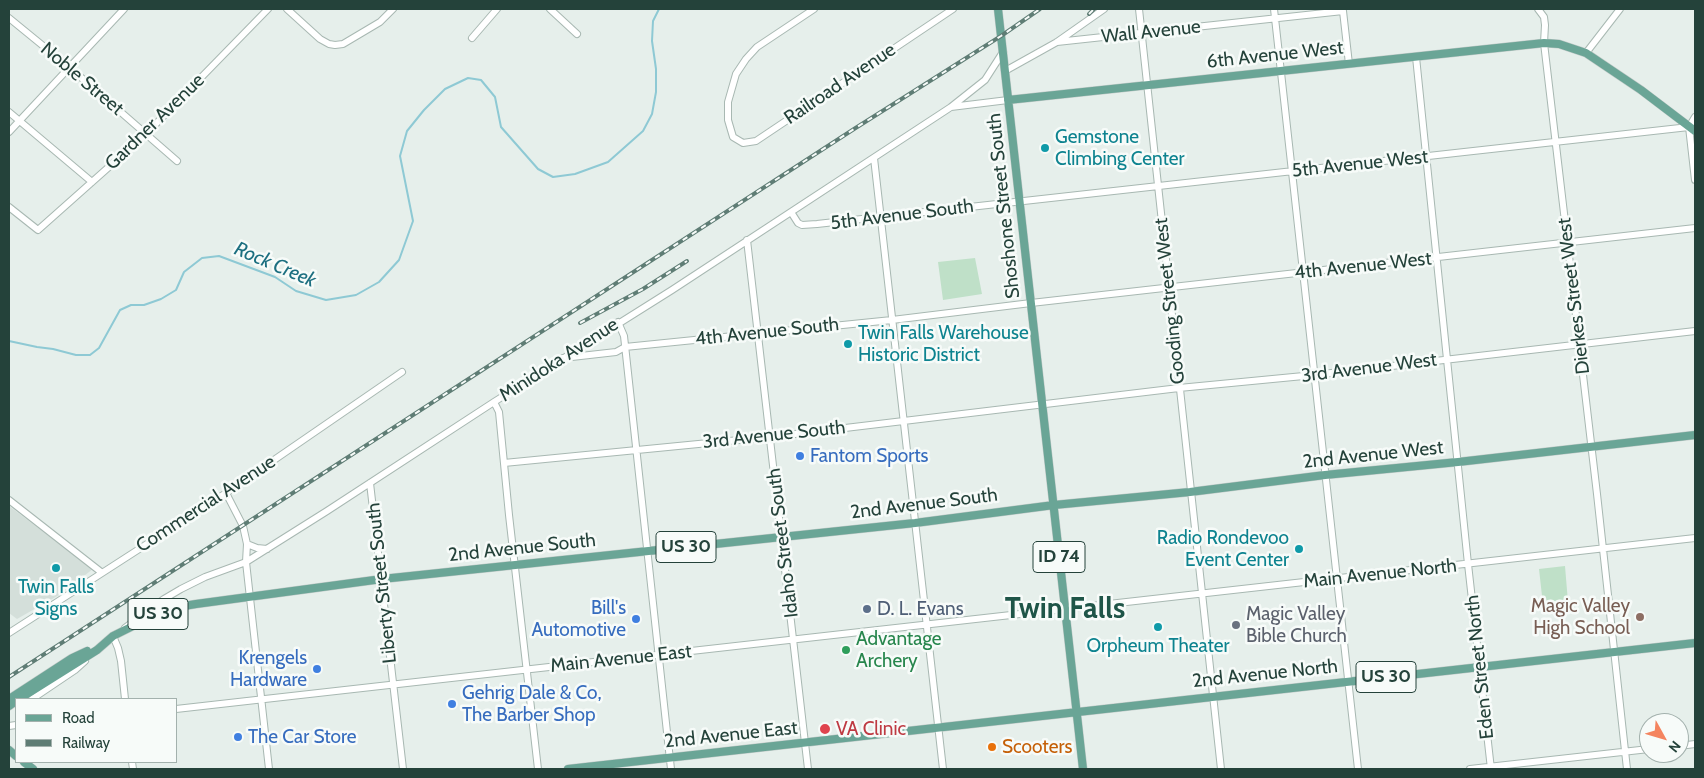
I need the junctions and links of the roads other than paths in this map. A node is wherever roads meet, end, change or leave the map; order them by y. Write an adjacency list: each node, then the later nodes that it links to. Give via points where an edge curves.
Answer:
1 (268, 9): 37 (street, Gardner Avenue)
2 (287, 9): 3 (street, via 320,39 336,45 380,22)
3 (393, 9)
4 (498, 9): 19 (street)
5 (550, 9): 18 (street)
6 (814, 9): 7 (street, Railroad Avenue, via 757,47 736,74 728,120 733,137 743,143 756,141)
7 (953, 9)
8 (998, 9): 22 (main road, Shoshone Street South / ID 74)
9 (1104, 9): 20 (street)
10 (1140, 9): 17 (street, Gooding Street West)
11 (1274, 9): 16 (street)
12 (1538, 9): 21 (street, Dierkes Street West, via 1544,17)
13 (1620, 9): 23 (street)
14 (120, 10): 26 (street)
15 (9, 18): 26 (street, Noble Street)
16 (1276, 18): 17 (street, Wall Avenue); 25 (street, Wall Avenue, via 1343,11); 28 (street)
17 (1142, 33): 20 (street, Wall Avenue); 29 (street, Gooding Street West)
18 (577, 34)
19 (472, 38)
20 (1056, 42): 27 (street)
21 (1544, 43): 23 (main road, 6th Avenue West, via 1559,44); 24 (main road, 6th Avenue West); 38 (street, Dierkes Street West)
22 (1003, 52): 27 (main road, Shoshone Street South / ID 74); 31 (street, via 985,80)
23 (1586, 53): 35 (main road, 6th Avenue West)
24 (1416, 56): 25 (main road, 6th Avenue West); 39 (street, Eden Street North)
25 (1349, 64): 28 (main road, 6th Avenue West)
26 (69, 67): 34 (street); 37 (street, Noble Street)
27 (1005, 71): 30 (main road, Shoshone Street South / ID 74)
28 (1281, 71): 29 (main road, 6th Avenue West); 42 (street)
29 (1148, 85): 30 (main road, 6th Avenue West); 45 (street, Gooding Street West)
30 (1008, 100): 31 (street, Minidoka Avenue); 46 (main road, Shoshone Street South / ID 74)
31 (950, 107): 40 (street, Minidoka Avenue)
32 (9, 112): 34 (street)
33 (1695, 117): 35 (street)
34 (19, 121): 36 (street); 44 (street)
35 (1692, 129): 38 (street, 5th Avenue West); 43 (street)
36 (9, 132)
37 (146, 134): 41 (street, Noble Street); 44 (street, Gardner Avenue)
38 (1556, 142): 39 (street, 5th Avenue West); 52 (street, Dierkes Street West)
39 (1427, 157): 42 (street, 5th Avenue West); 53 (street, Eden Street North)
40 (874, 158): 48 (street, Minidoka Avenue); 49 (street)
41 (177, 161)
42 (1292, 172): 45 (street, 5th Avenue West); 54 (street)
43 (1695, 180)
44 (92, 182): 47 (street, Gardner Avenue, via 38,230)
45 (1158, 186): 46 (street, 5th Avenue West); 55 (street, Gooding Street West)
46 (1020, 201): 49 (street, 5th Avenue South); 56 (main road, Shoshone Street South / ID 74)
47 (9, 207)
48 (791, 212): 49 (street, 5th Avenue South, via 802,225); 51 (street, Minidoka Avenue)
49 (881, 217): 57 (street)
50 (1695, 228): 52 (street, 4th Avenue West)
51 (747, 240): 58 (street, Minidoka Avenue); 60 (street, Idaho Street South)
52 (1568, 242): 53 (street, 4th Avenue West); 61 (street, Dierkes Street West)
53 (1437, 258): 54 (street, 4th Avenue West); 64 (street, Eden Street North)
54 (1303, 273): 55 (street, 4th Avenue West); 66 (street)
55 (1169, 288): 56 (street, 4th Avenue West); 67 (street, Gooding Street West)
56 (1031, 302): 57 (street, 4th Avenue South); 69 (main road, Shoshone Street South / ID 74)
57 (892, 320): 60 (street, 4th Avenue South); 70 (street)
58 (618, 322): 62 (street, via 624,336); 63 (street, Minidoka Avenue)
59 (1695, 331): 61 (street, 3rd Avenue West)
60 (758, 333): 62 (street, 4th Avenue South); 72 (street, Idaho Street South)
61 (1580, 345): 64 (street, 3rd Avenue West); 73 (street, Dierkes Street West)
62 (624, 347): 63 (street, 4th Avenue South, via 616,352); 74 (street)
63 (563, 358): 68 (street, Minidoka Avenue)
64 (1447, 359): 66 (street, 3rd Avenue West); 75 (street, Eden Street North)
65 (402, 372): 80 (street, Commercial Avenue)
66 (1314, 375): 67 (street, 3rd Avenue West); 77 (street)
67 (1179, 388): 69 (street, 3rd Avenue West); 79 (street, Gooding Street West)
68 (494, 402): 76 (street, via 499,412); 78 (street, Minidoka Avenue)
69 (1042, 404): 70 (street, 3rd Avenue South); 82 (main road, Shoshone Street South / ID 74)
70 (903, 420): 72 (street, 3rd Avenue South); 83 (street)
71 (1695, 435): 73 (main road, 2nd Avenue West / US 30)
72 (770, 437): 74 (street, 3rd Avenue South); 84 (street, Idaho Street South)
73 (1592, 447): 75 (main road, 2nd Avenue West / US 30); 88 (street, Dierkes Street West)
74 (636, 450): 76 (street, 3rd Avenue South); 89 (street)
75 (1458, 462): 77 (main road, 2nd Avenue West / US 30); 91 (street, Eden Street North)
76 (504, 463): 92 (street)
77 (1325, 475): 79 (main road, 2nd Avenue West / US 30); 95 (street)
78 (370, 483): 87 (street, Minidoka Avenue); 94 (street, Liberty Street South)
79 (1190, 492): 82 (main road, 2nd Avenue West / US 30); 96 (street, Gooding Street West)
80 (226, 493): 86 (street, via 243,526); 93 (street, Commercial Avenue)
81 (9, 500): 93 (street)
82 (1054, 505): 83 (main road, 2nd Avenue South / US 30); 98 (main road, Shoshone Street South / ID 74)
83 (915, 523): 84 (main road, 2nd Avenue South / US 30); 99 (street)
84 (782, 536): 89 (main road, 2nd Avenue South / US 30); 102 (street, Idaho Street South)
85 (1695, 538): 88 (street, Main Avenue North)
86 (247, 544): 87 (street); 90 (street)
87 (267, 549): 90 (street, Minidoka Avenue)
88 (1602, 549): 91 (street, Main Avenue North); 105 (street, Dierkes Street West)
89 (647, 551): 92 (main road, 2nd Avenue South / US 30); 106 (street)
90 (246, 562): 97 (street); 101 (street, Minidoka Avenue, via 181,589)
91 (1468, 564): 95 (street, Main Avenue North); 107 (street, Eden Street North)
92 (515, 566): 94 (main road, 2nd Avenue South / US 30); 108 (street)
93 (101, 572): 100 (street, Commercial Avenue)
94 (382, 579): 97 (main road, 2nd Avenue South / US 30); 110 (street, Liberty Street South)
95 (1336, 579): 96 (street, Main Avenue North); 109 (street)
96 (1201, 594): 98 (street, Main Avenue North); 111 (street, Gooding Street West)
97 (250, 597): 101 (main road, 2nd Avenue South / US 30, via 178,607); 116 (street)
98 (1065, 609): 99 (street, Main Avenue East); 118 (main road, ID 74)
99 (927, 625): 102 (street, Main Avenue East); 119 (street)
100 (10, 630)
101 (111, 638): 104 (main road, 2nd Avenue South / US 30); 114 (street, via 121,661); 115 (main road, via 72,658)
102 (794, 638): 106 (street, Main Avenue East); 120 (street, Idaho Street South)
103 (1695, 642): 105 (main road, 2nd Avenue North / US 30)
104 (97, 650): 112 (main road, 2nd Avenue South / US 30); 113 (street)
105 (1614, 652): 107 (main road, 2nd Avenue North / US 30); 122 (street, Dierkes Street West)
106 (659, 655): 108 (street, Main Avenue East); 123 (street)
107 (1480, 667): 109 (main road, 2nd Avenue North / US 30); 124 (street, Eden Street North)
108 (527, 669): 110 (street, Main Avenue East); 127 (street)
109 (1348, 682): 111 (main road, 2nd Avenue North / US 30); 134 (street)
110 (393, 684): 116 (street, Main Avenue East); 126 (street, Liberty Street South)
111 (1212, 697): 118 (main road, 2nd Avenue North / US 30); 133 (street, Gooding Street West)
112 (20, 698)
113 (33, 698)
114 (125, 698)
115 (9, 699)
116 (260, 699): 117 (street, Main Avenue East); 125 (street)
117 (178, 709)
118 (1076, 712): 119 (main road, 2nd Avenue East / US 30); 132 (main road)
119 (938, 728): 120 (main road, 2nd Avenue East / US 30); 131 (street)
120 (806, 742): 123 (main road, 2nd Avenue East / US 30); 130 (street, Idaho Street South)
121 (1639, 751): 122 (street)
122 (1625, 752): 124 (street); 136 (street, Dierkes Street West)
123 (670, 758): 128 (main road, 2nd Avenue East / US 30); 129 (street)
124 (1491, 768): 135 (street)
125 (269, 769)
126 (403, 769)
127 (538, 769)
128 (568, 769)
129 (671, 769)
130 (808, 769)
131 (943, 769)
132 (1083, 769)
133 (1221, 769)
134 (1358, 769)
135 (1470, 769)
136 (1627, 769)

